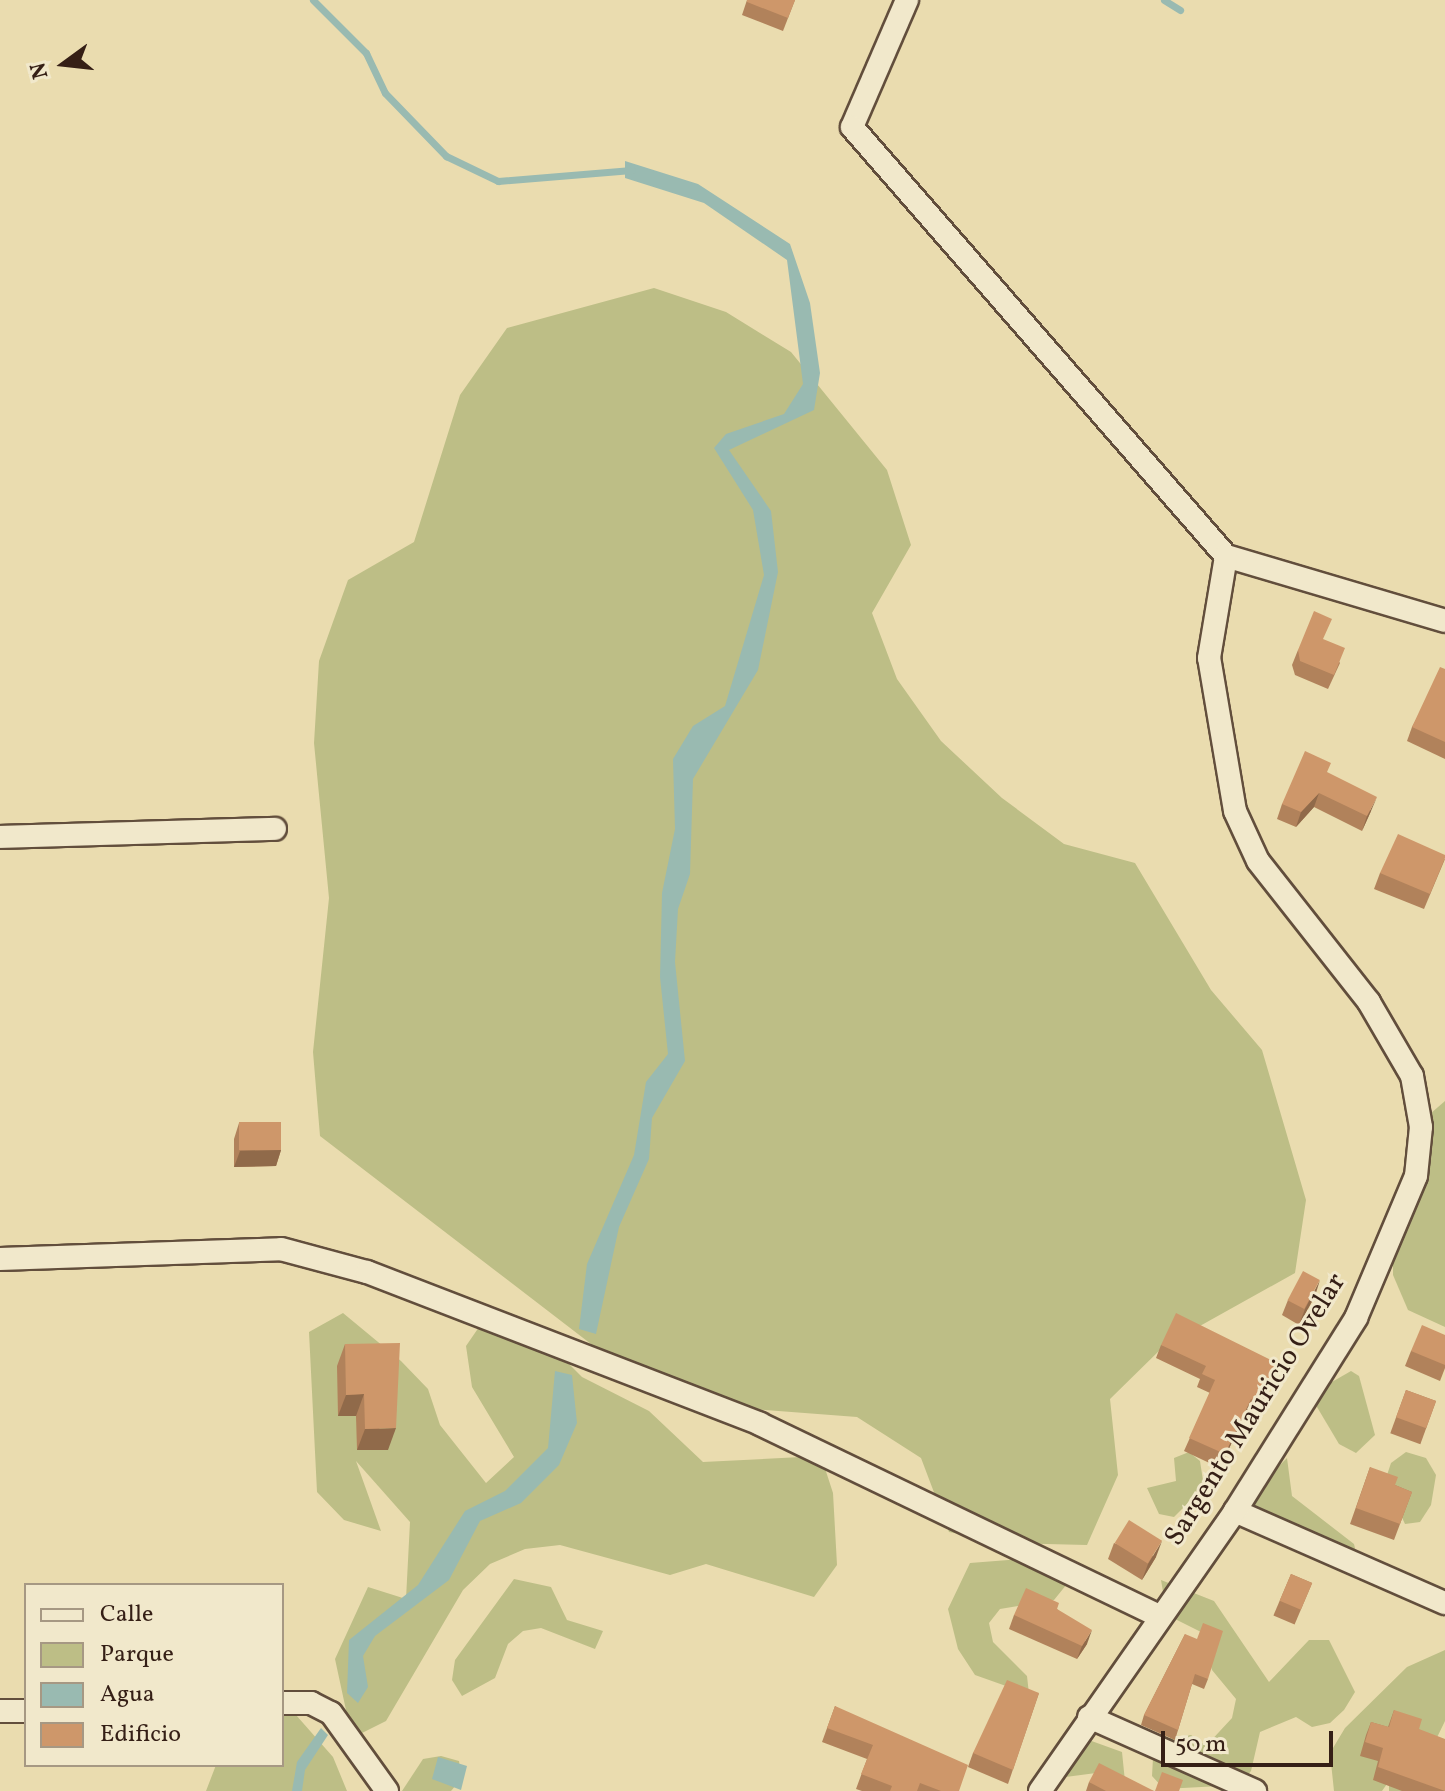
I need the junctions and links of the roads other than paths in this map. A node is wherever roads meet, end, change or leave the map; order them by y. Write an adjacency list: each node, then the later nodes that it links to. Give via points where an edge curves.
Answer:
1 (907, 0): 2 (street, via 852,127)
2 (1226, 556): 3 (street); 7 (street, Sargento Mauricio Ovelar, via 1209,658 1235,811 1258,861 1392,1037 1412,1076 1421,1127 1397,1232 1356,1318)
3 (1445, 621)
4 (275, 829): 5 (street)
5 (0, 837)
6 (0, 1259): 9 (street, via 281,1249 367,1272 760,1424)
7 (1235, 1511): 8 (street); 9 (street, Sargento Mauricio Ovelar)
8 (1445, 1603)
9 (1157, 1615): 13 (street, Sargento Mauricio Ovelar)
10 (284, 1703): 14 (street, via 311,1703 331,1713)
11 (0, 1711): 12 (street)
12 (24, 1711)
13 (1089, 1717): 15 (street, Sargento Mauricio Ovelar); 16 (street)
14 (387, 1791)
15 (1040, 1791)
16 (1255, 1791)

